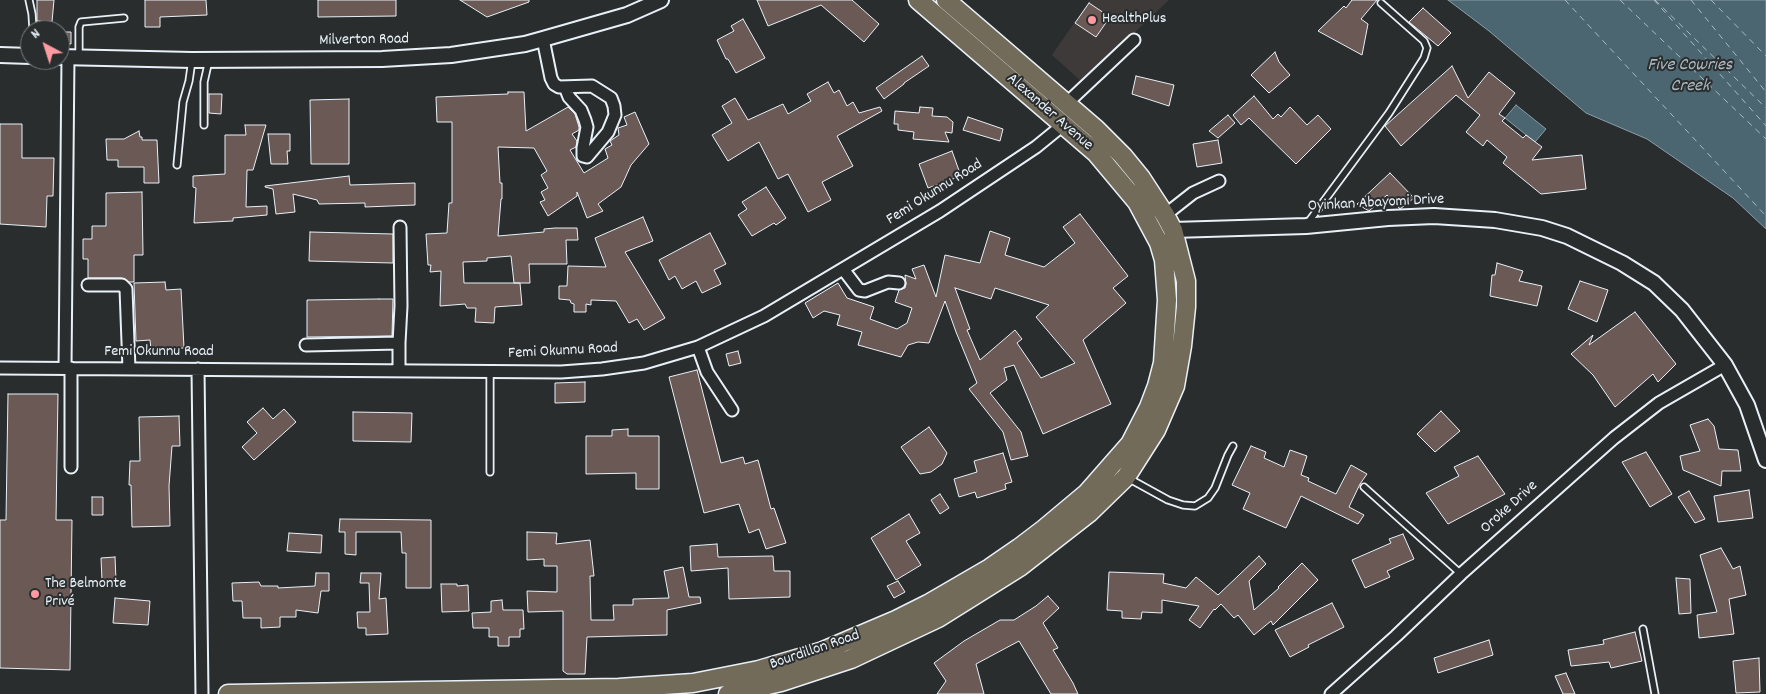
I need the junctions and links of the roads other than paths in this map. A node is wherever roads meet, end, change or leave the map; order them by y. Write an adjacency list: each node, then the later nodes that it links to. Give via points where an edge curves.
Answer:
1 (29, 0): 7 (lane)
2 (661, 0): 8 (street, Milverton Road, via 627,15)
3 (918, 0): 20 (main road, Alexander Avenue)
4 (946, 0): 18 (main road, Alexander Avenue)
5 (1381, 3): 24 (lane, via 1424,41 1427,48 1424,58 1388,114)
6 (124, 18): 10 (lane, via 81,22)
7 (32, 20)
8 (543, 39): 15 (street, Milverton Road, via 451,55 382,59); 17 (street, via 551,78 554,84)
9 (1134, 40): 18 (street)
10 (70, 54)
11 (0, 55): 12 (street)
12 (20, 56)
13 (70, 57): 14 (street, Milverton Road)
14 (192, 60): 15 (street, Milverton Road); 21 (lane, via 183,102)
15 (210, 60): 19 (lane, via 204,82)
16 (69, 70): 35 (street)
17 (565, 87): 17 (street, via 592,86 611,98 614,106 615,115 608,132 587,157 583,156 582,148 586,120)
18 (1066, 104): 23 (main road, Alexander Avenue, via 1123,156 1150,190)
19 (204, 125)
20 (1063, 125): 26 (main road, Alexander Avenue, via 1096,153 1123,184 1137,202); 27 (street, Femi Okunnu Road, via 1036,147 940,211)
21 (177, 164)
22 (1219, 181): 23 (street, via 1193,193)
23 (1169, 222): 24 (street, Oyinkan Abayomi Drive); 45 (main road, Bourdillon Road, via 1186,281 1179,364 1175,386 1156,430)
24 (1306, 226): 33 (street, Oyinkan Abayomi Drive, via 1388,218 1442,217 1496,220 1568,236 1654,283 1682,310)
25 (400, 227): 30 (street)
26 (1159, 243): 50 (main road, Bourdillon Road, via 1164,260 1167,300 1163,363 1149,407 1130,444 1087,493 1044,530 990,568 896,620 815,654 759,670 693,683 601,689)
27 (843, 269): 28 (street, via 859,290 865,291 888,282); 32 (street, Femi Okunnu Road, via 764,316)
28 (899, 283)
29 (88, 286): 36 (street, via 122,285 126,288)
30 (399, 343): 31 (street); 38 (street)
31 (306, 345)
32 (698, 347): 39 (street, Femi Okunnu Road, via 644,363 602,369); 40 (street, via 707,372)
33 (1725, 365): 42 (street, Oyinkan Abayomi Drive, via 1746,405); 47 (street, Oroke Drive, via 1659,403 1614,438)
34 (0, 368): 35 (street, Femi Okunnu Road)
35 (68, 368): 36 (street, Femi Okunnu Road); 43 (street)
36 (129, 369): 37 (street, Femi Okunnu Road)
37 (198, 369): 38 (street, Femi Okunnu Road); 49 (street)
38 (399, 370): 39 (street, Femi Okunnu Road)
39 (490, 371): 44 (lane)
40 (732, 410)
41 (1233, 446): 45 (lane, via 1215,488 1208,498 1195,506 1168,500)
42 (1766, 460)
43 (71, 467)
44 (490, 472)
45 (1126, 477): 51 (main road, Bourdillon Road, via 1059,538 938,618 841,662 781,682)
46 (1364, 487): 47 (lane)
47 (1461, 574): 52 (street, Oroke Drive)
48 (1643, 629): 53 (lane)
49 (202, 694)
50 (228, 694)
51 (728, 694)
52 (1331, 694)
53 (1655, 694)

